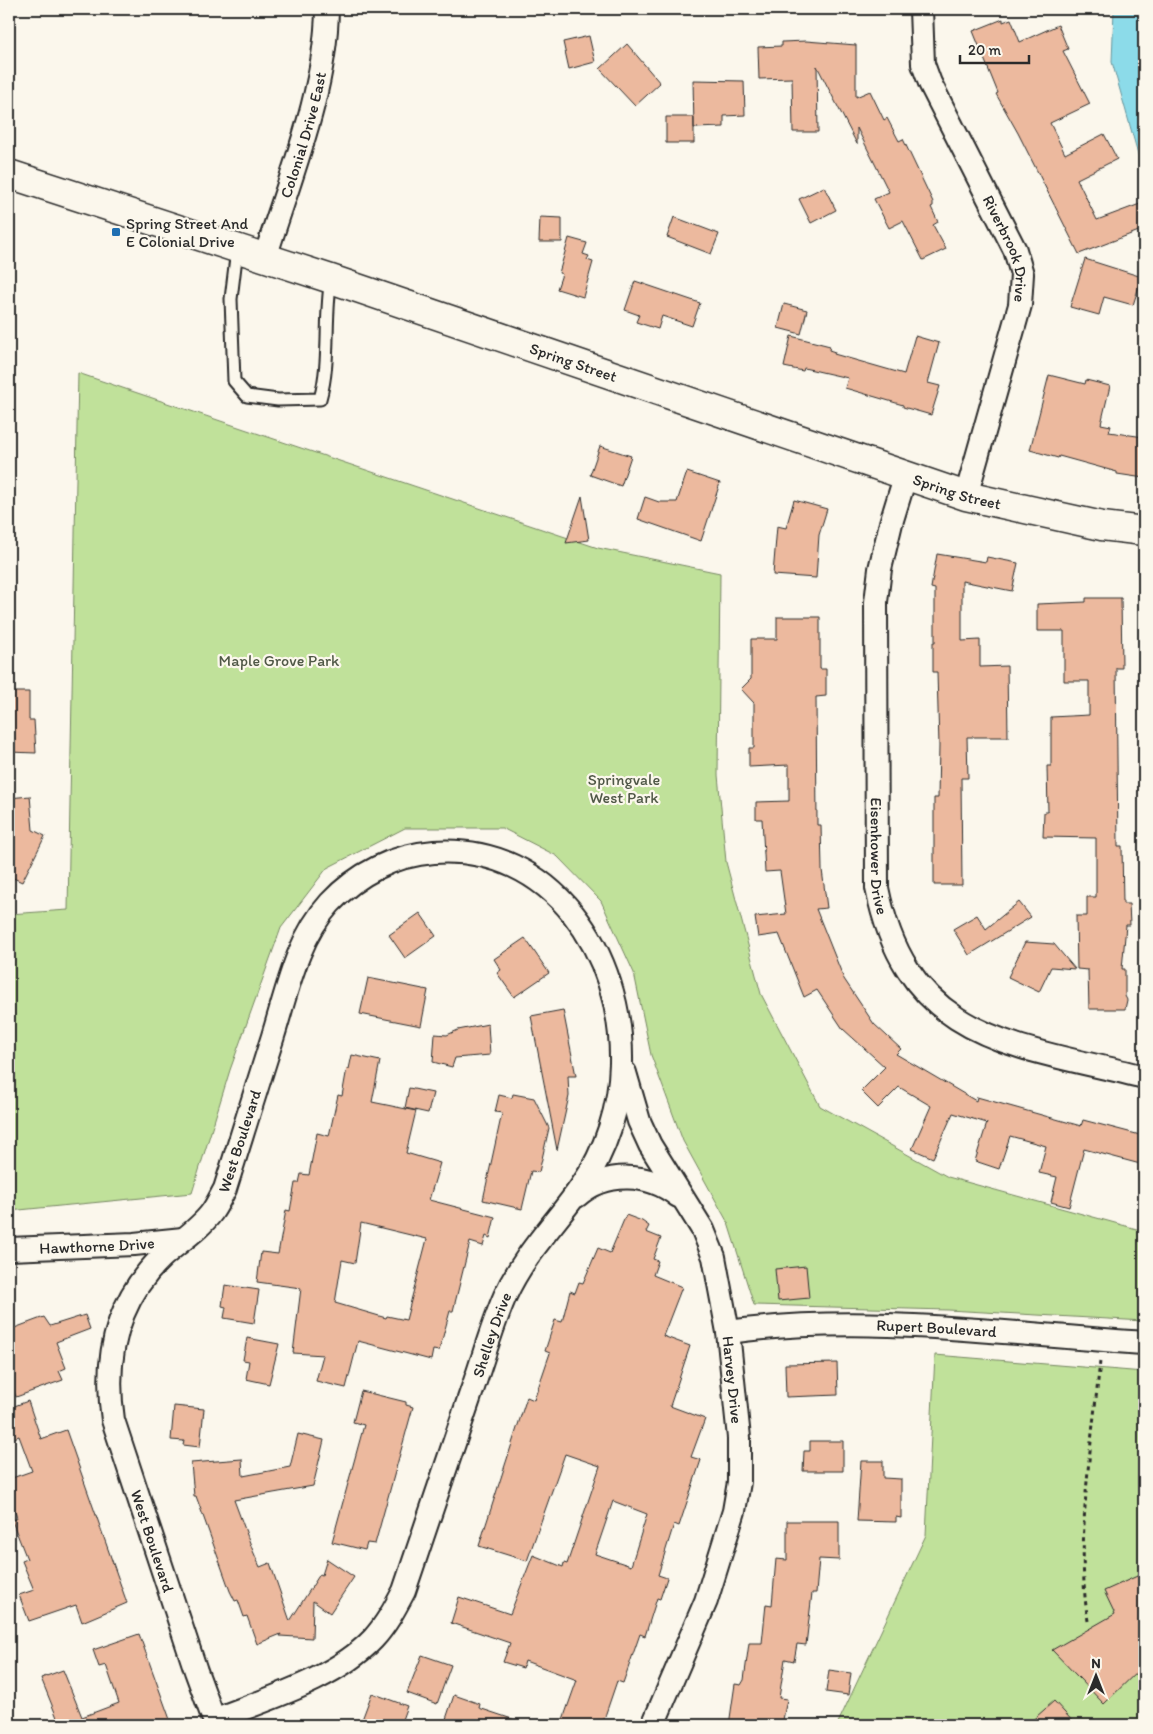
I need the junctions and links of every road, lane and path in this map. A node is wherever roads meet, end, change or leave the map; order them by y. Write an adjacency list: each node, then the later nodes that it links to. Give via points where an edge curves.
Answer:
1 (327, 9): 5 (street, Colonial Drive East, via 317,91)
2 (921, 9): 8 (street, Riverbrook Drive, via 923,64 930,83 1014,250 1022,279 1020,305)
3 (9, 174): 4 (main road, Spring Street)
4 (237, 249): 5 (main road, Spring Street); 6 (lane, via 232,299 234,381 247,396 278,400 320,399 326,376 327,303)
5 (265, 258): 6 (main road, Spring Street)
6 (331, 279): 7 (main road, Spring Street)
7 (906, 474): 8 (main road, Spring Street); 12 (street, Eisenhower Drive, via 880,570 875,636 877,888 895,949 911,976 932,1000 970,1028 999,1041)
8 (966, 496): 9 (main road, Spring Street, via 1092,524)
9 (1144, 531)
10 (546, 884): 11 (street, Shelley Drive, via 584,927 600,959 614,1003); 15 (street, West Boulevard, via 504,861 476,853 423,852 371,870 328,905 312,927 293,970 225,1189 212,1213)
11 (620, 1042): 13 (street, Shelley Drive, via 618,1100 607,1138 590,1173); 14 (street, Harvey Drive, via 624,1070 639,1121 662,1169)
12 (1144, 1078)
13 (569, 1203): 14 (street, via 597,1183 623,1177 657,1183); 21 (street, Shelley Drive, via 528,1254 503,1300 404,1591 390,1616 373,1639 328,1673)
14 (688, 1206): 17 (street, Harvey Drive, via 714,1257)
15 (184, 1239): 16 (street, Hawthorne Drive); 21 (street, West Boulevard, via 160,1259 126,1306 115,1333 109,1391 116,1430)
16 (9, 1249)
17 (728, 1332): 18 (street, Rupert Boulevard, via 850,1323); 22 (street, Harvey Drive, via 739,1438 734,1511 706,1601)
18 (1102, 1341): 19 (street, Rupert Boulevard); 20 (path, via 1086,1509 1083,1592)
19 (1144, 1344)
20 (1088, 1621)
21 (216, 1723)
22 (653, 1725)

